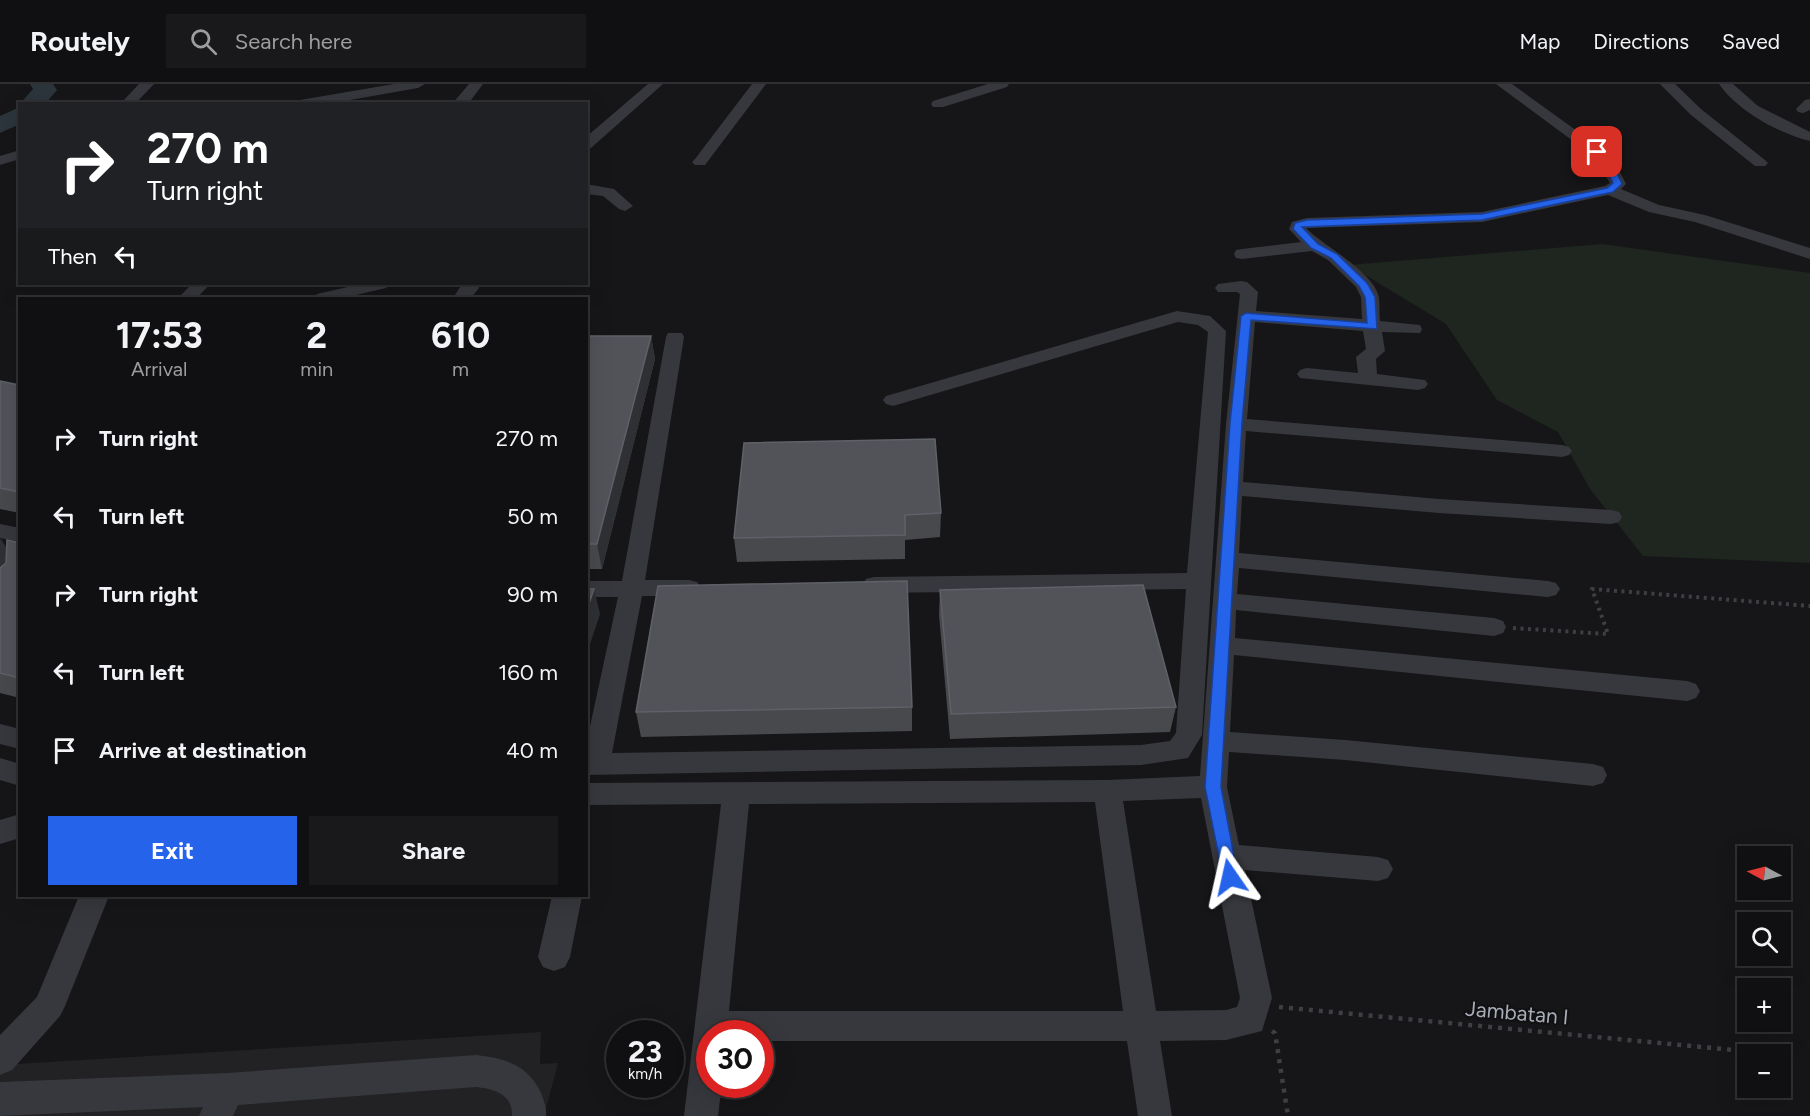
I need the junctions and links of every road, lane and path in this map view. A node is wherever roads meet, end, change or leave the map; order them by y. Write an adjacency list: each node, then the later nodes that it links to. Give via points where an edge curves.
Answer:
1 (147, 84): 12 (street)
2 (418, 84): 11 (street)
3 (476, 84): 15 (street)
4 (656, 84): 21 (street)
5 (759, 84): 24 (street)
6 (1002, 84): 16 (street)
7 (1503, 84): 27 (street, via 1597,152 1618,184)
8 (1667, 84): 18 (street)
9 (1726, 84): 17 (street, via 1738,99)
10 (1735, 84): 19 (street)
11 (377, 91): 13 (street); 14 (street)
12 (129, 102)
13 (313, 102)
14 (369, 102)
15 (461, 102)
16 (938, 104)
17 (1755, 110): 18 (street); 20 (street)
18 (1695, 112): 25 (street)
19 (1810, 124)
20 (1810, 137)
21 (588, 144)
22 (18, 155): 23 (street)
23 (0, 161)
24 (700, 162)
25 (1760, 163)
26 (588, 189): 28 (street, via 608,192)
27 (1610, 190): 29 (street, via 1482,217 1298,225 1297,229); 31 (street, via 1655,209 1699,218)
28 (625, 206)
29 (1314, 246): 30 (street); 38 (street, via 1334,256 1364,285 1370,297)
30 (1242, 254)
31 (1810, 254)
32 (200, 285): 35 (street)
33 (376, 285): 36 (street)
34 (1224, 288): 37 (street, via 1241,286 1249,291)
35 (189, 297)
36 (327, 297)
37 (1246, 316): 38 (street); 45 (street)
38 (1373, 327): 39 (street); 42 (street, via 1376,351 1366,357)
39 (1413, 329)
40 (675, 337): 56 (street)
41 (1306, 374): 42 (street)
42 (1368, 379): 43 (street)
43 (1418, 384)
44 (893, 400): 52 (street, via 1178,316 1204,320 1217,332)
45 (1236, 423): 46 (street); 47 (street)
46 (1562, 451)
47 (1232, 488): 48 (street); 51 (street)
48 (1611, 517)
49 (0, 531): 50 (street)
50 (18, 535)
51 (1227, 559): 57 (street); 58 (street)
52 (1198, 581): 53 (street); 66 (street, via 1189,735 1178,751 1141,755)
53 (856, 586)
54 (715, 587): 56 (street)
55 (588, 589): 56 (street)
56 (632, 589): 66 (street)
57 (1548, 589)
58 (1224, 601): 60 (street); 61 (street)
59 (1810, 606): 60 (path, via 1592,589 1608,634)
60 (1494, 627)
61 (1221, 645): 62 (street); 65 (street)
62 (1687, 691)
63 (0, 734): 64 (street)
64 (18, 738)
65 (1216, 741): 69 (street); 70 (street)
66 (591, 764)
67 (0, 770): 68 (street)
68 (18, 774)
69 (1593, 775)
70 (1213, 787): 71 (street); 76 (street)
71 (1107, 791): 72 (street); 83 (street)
72 (736, 792): 73 (street); 82 (street)
73 (588, 797)
74 (18, 827): 75 (street)
75 (0, 832)
76 (1226, 856): 77 (street); 81 (street)
77 (1378, 869)
78 (94, 897): 86 (street, via 49,1006)
79 (567, 897): 80 (street)
80 (554, 957)
81 (1253, 1009): 83 (street, via 1226,1025); 85 (path, Jambatan I, via 1278,1007); 93 (path, via 1275,1033)
82 (711, 1020)
83 (1140, 1026): 84 (street); 92 (street)
84 (774, 1032)
85 (1737, 1050)
86 (0, 1059)
87 (703, 1098): 91 (street)
88 (0, 1099): 89 (street)
89 (222, 1102): 90 (street, via 476,1071 500,1074 521,1087)
90 (529, 1116)
91 (701, 1116)
92 (1155, 1116)
93 (1288, 1116)

